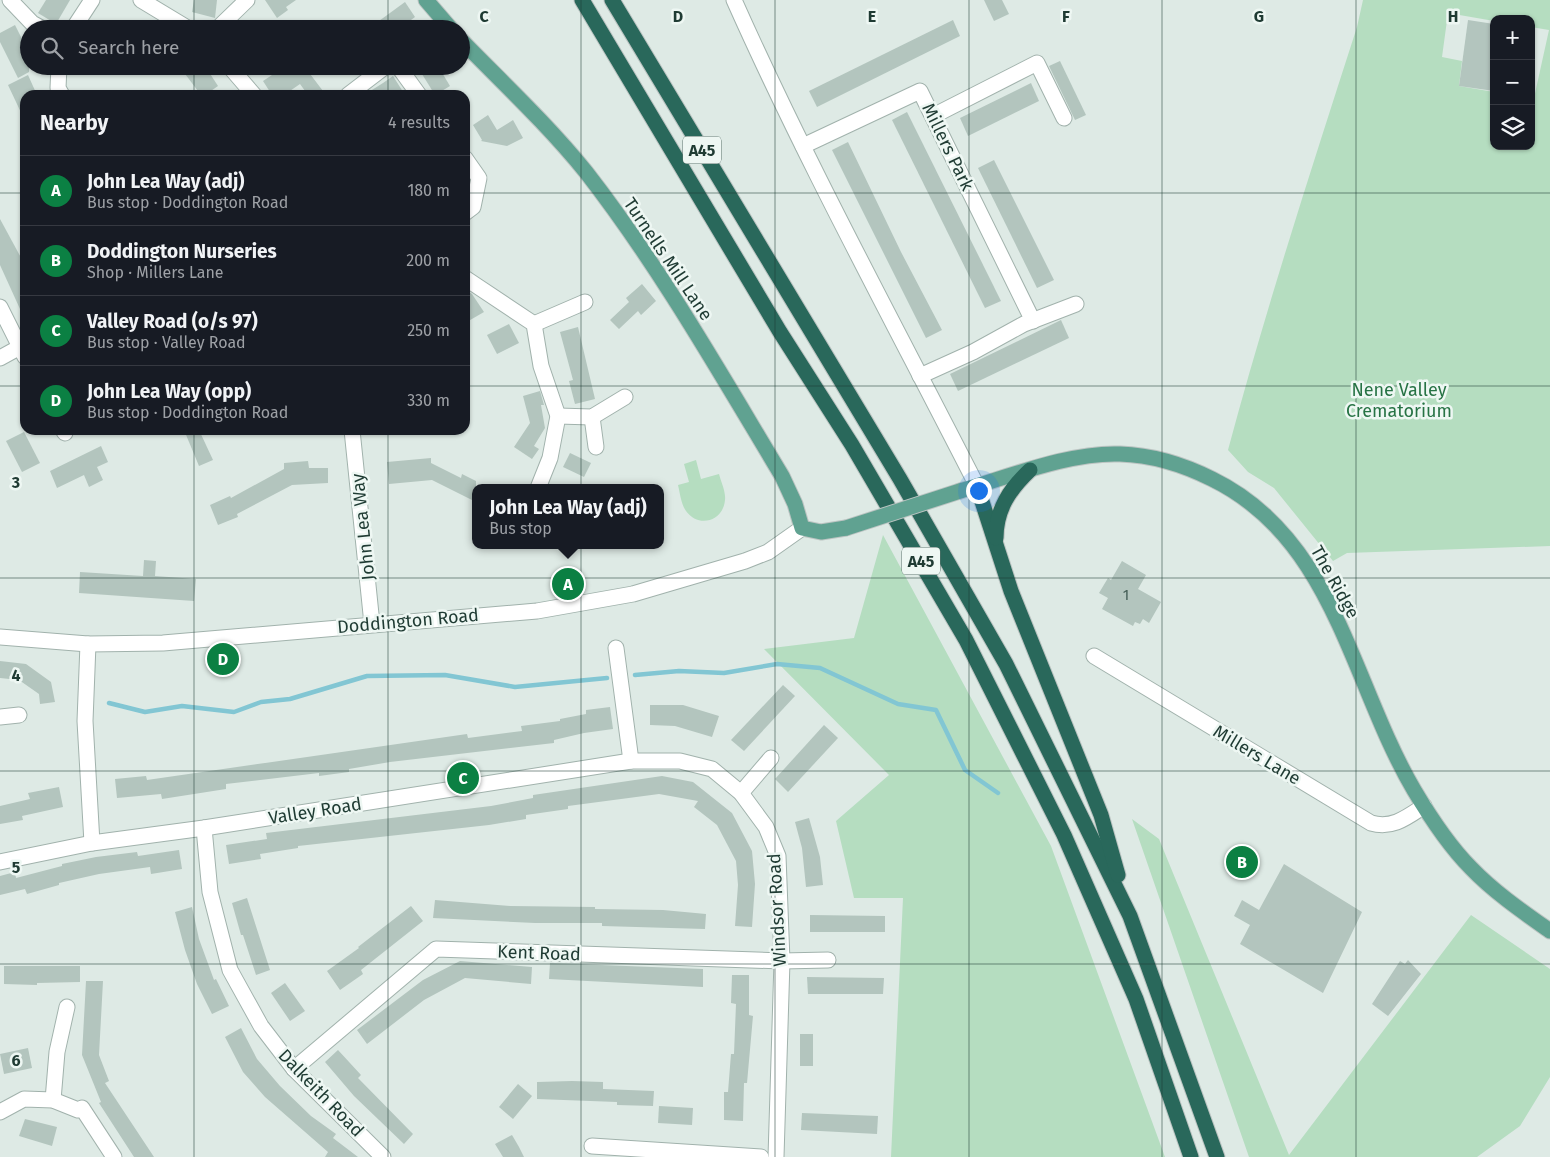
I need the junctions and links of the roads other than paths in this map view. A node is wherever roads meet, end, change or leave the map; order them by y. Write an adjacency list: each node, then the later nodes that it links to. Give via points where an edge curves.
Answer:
1 (10, 0): 9 (street)
2 (92, 0): 10 (street)
3 (141, 0): 11 (street)
4 (247, 0): 12 (street)
5 (426, 0): 13 (main road)
6 (582, 0): 75 (highway, A45, via 780,332 852,445 966,640 1064,835 1132,990)
7 (612, 0): 62 (highway, A45, via 900,479 1006,664)
8 (734, 0): 25 (street)
9 (29, 20)
10 (79, 20)
11 (174, 20)
12 (227, 20)
13 (443, 20)
14 (470, 49): 46 (main road, Turnells Mill Lane, via 532,111 585,172 677,300 782,476)
15 (59, 75): 19 (street)
16 (237, 75): 20 (street)
17 (374, 75): 21 (street)
18 (405, 75): 22 (street)
19 (59, 90)
20 (250, 90)
21 (355, 90)
22 (416, 90)
23 (933, 116): 24 (street, via 1037,63); 25 (street, Millers Park, via 920,91); 32 (street, Millers Park)
24 (1064, 118)
25 (803, 146): 37 (street)
26 (470, 165): 27 (street, via 479,178)
27 (470, 210)
28 (470, 281): 33 (street)
29 (585, 302): 33 (street)
30 (1076, 304): 32 (street)
31 (0, 307): 34 (street)
32 (1032, 321): 37 (street)
33 (534, 324): 39 (street, via 541,366)
34 (20, 348)
35 (20, 353): 36 (street)
36 (0, 358)
37 (920, 376): 45 (street)
38 (625, 397): 40 (street)
39 (558, 416): 40 (street); 44 (street, via 550,458)
40 (592, 417): 42 (street)
41 (353, 435): 48 (street, John Lea Way)
42 (596, 447)
43 (1030, 470): 45 (main road, The Ridge); 47 (highway, via 1005,499 998,519); 58 (main road, The Ridge, via 1089,456 1128,455 1181,466 1225,485 1249,500 1290,542 1319,584 1402,768)
44 (540, 484)
45 (977, 486): 46 (main road, The Ridge, bridge, via 846,528 821,532); 47 (highway)
46 (802, 528): 48 (street, Doddington Road, via 776,548 745,561 633,594 537,611)
47 (996, 545): 62 (highway, via 1011,591 1101,815)
48 (372, 624): 50 (street, Doddington Road, via 202,641)
49 (0, 638): 50 (street, Doddington Road)
50 (88, 644): 60 (street, via 85,721)
51 (616, 648): 56 (street)
52 (1094, 656): 58 (street, Millers Lane, via 1371,823 1392,825)
53 (19, 714): 54 (street)
54 (0, 717)
55 (771, 758): 57 (street)
56 (631, 761): 57 (street, Windsor Road, via 680,761 712,770); 59 (street, Valley Road)
57 (741, 793): 65 (street, Windsor Road, via 766,827 778,856)
58 (1424, 806): 63 (main road, The Ridge, via 1471,868)
59 (204, 828): 60 (street, Valley Road); 67 (street, Dalkeith Road, via 210,892 230,970 261,1026)
60 (92, 843): 61 (street, Valley Road)
61 (0, 862)
62 (1130, 916): 76 (highway, A45)
63 (1550, 931)
64 (828, 960): 65 (street, Kent Road)
65 (782, 961): 67 (street, Kent Road, via 436,950); 74 (street, Windsor Road)
66 (66, 1007): 68 (street, via 57,1052)
67 (294, 1069): 72 (street, Dalkeith Road)
68 (53, 1100): 69 (street, via 24,1099); 71 (street, via 78,1110 82,1108)
69 (0, 1112)
70 (592, 1146): 73 (street)
71 (114, 1157)
72 (384, 1157)
73 (761, 1157)
74 (776, 1157)
75 (1191, 1157)
76 (1217, 1157)

